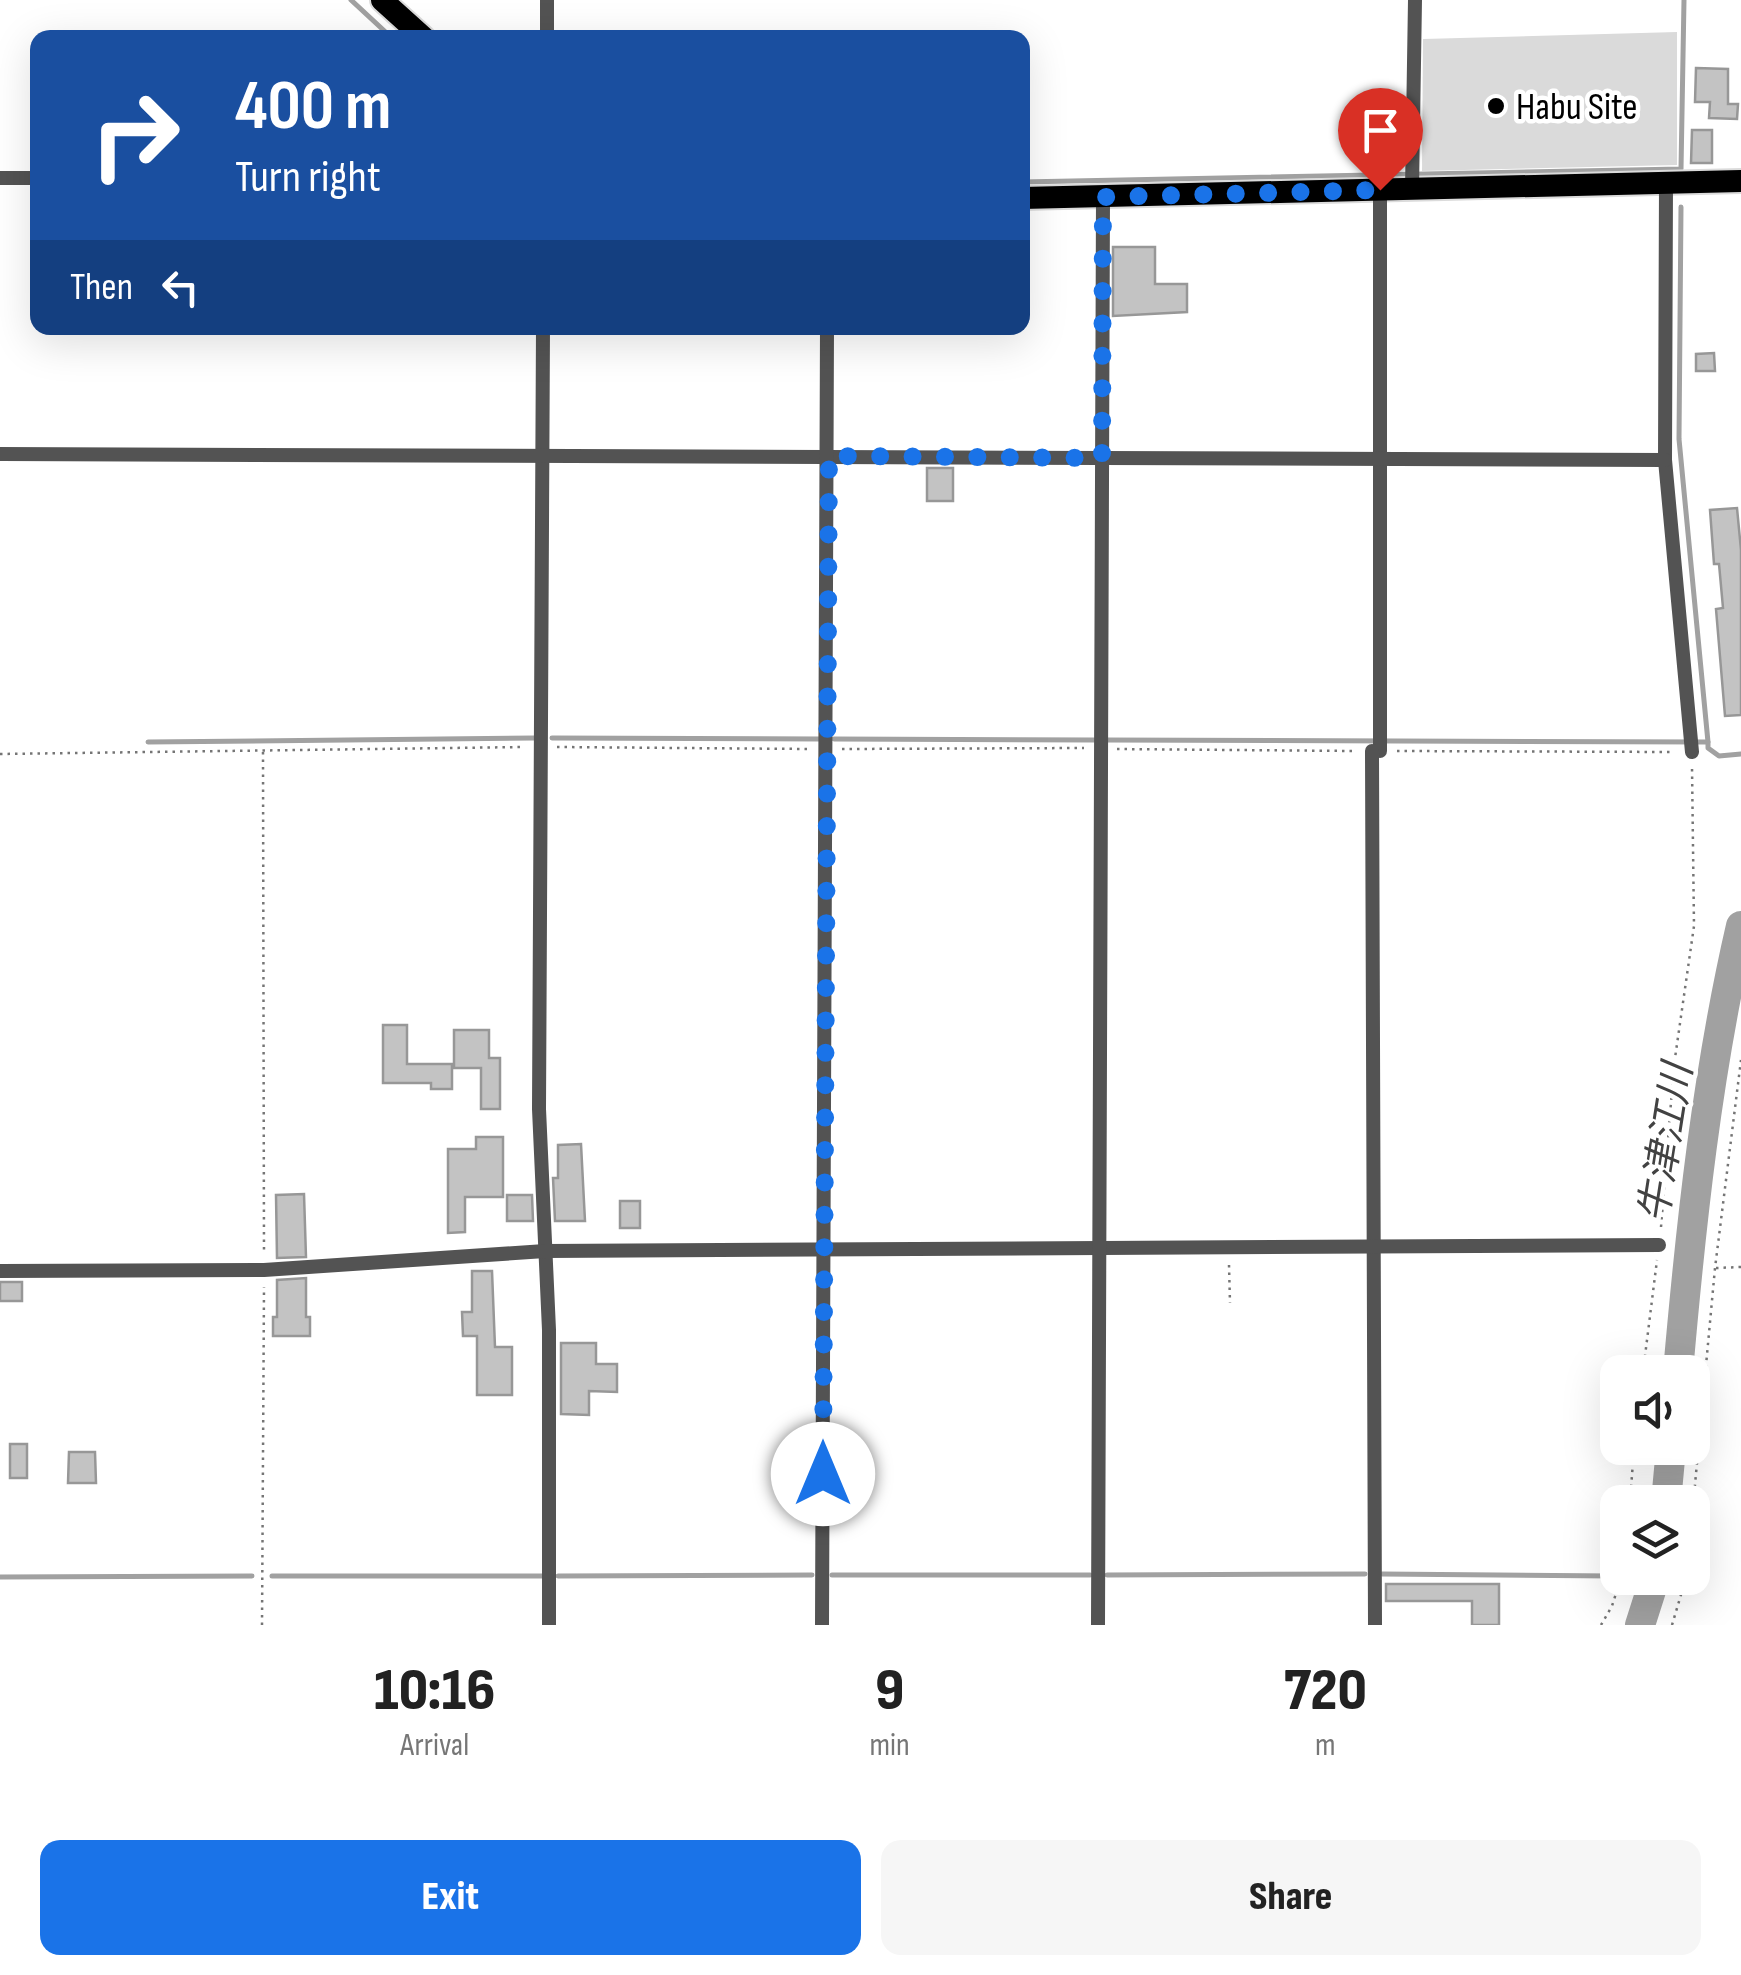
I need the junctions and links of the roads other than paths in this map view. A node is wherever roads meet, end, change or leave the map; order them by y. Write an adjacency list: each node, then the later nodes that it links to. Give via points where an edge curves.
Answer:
1 (382, 0): 4 (main road)
2 (547, 0): 5 (street)
3 (1415, 0): 8 (street)
4 (415, 30)
5 (547, 30)
6 (0, 178): 7 (street)
7 (30, 178)
8 (1412, 179): 10 (main road); 11 (main road)
9 (1741, 181): 10 (main road)
10 (1666, 183): 21 (street)
11 (1380, 190): 12 (main road); 20 (street)
12 (1103, 197): 13 (main road); 19 (street)
13 (1030, 198)
14 (543, 335): 17 (street)
15 (827, 335): 18 (street)
16 (0, 454): 17 (street)
17 (543, 455): 18 (street); 27 (street, via 539,1109)
18 (829, 456): 19 (street); 24 (street)
19 (1102, 458): 20 (street); 26 (street)
20 (1380, 459): 21 (street); 25 (street)
21 (1665, 460): 22 (street)
22 (1692, 752)
23 (1659, 1245): 25 (street)
24 (823, 1248): 26 (street); 27 (street); 30 (street)
25 (1374, 1248): 26 (street); 32 (street)
26 (1098, 1249): 31 (street)
27 (545, 1252): 28 (street, via 264,1270); 29 (street)
28 (0, 1271)
29 (548, 1625)
30 (822, 1625)
31 (1098, 1625)
32 (1376, 1625)

